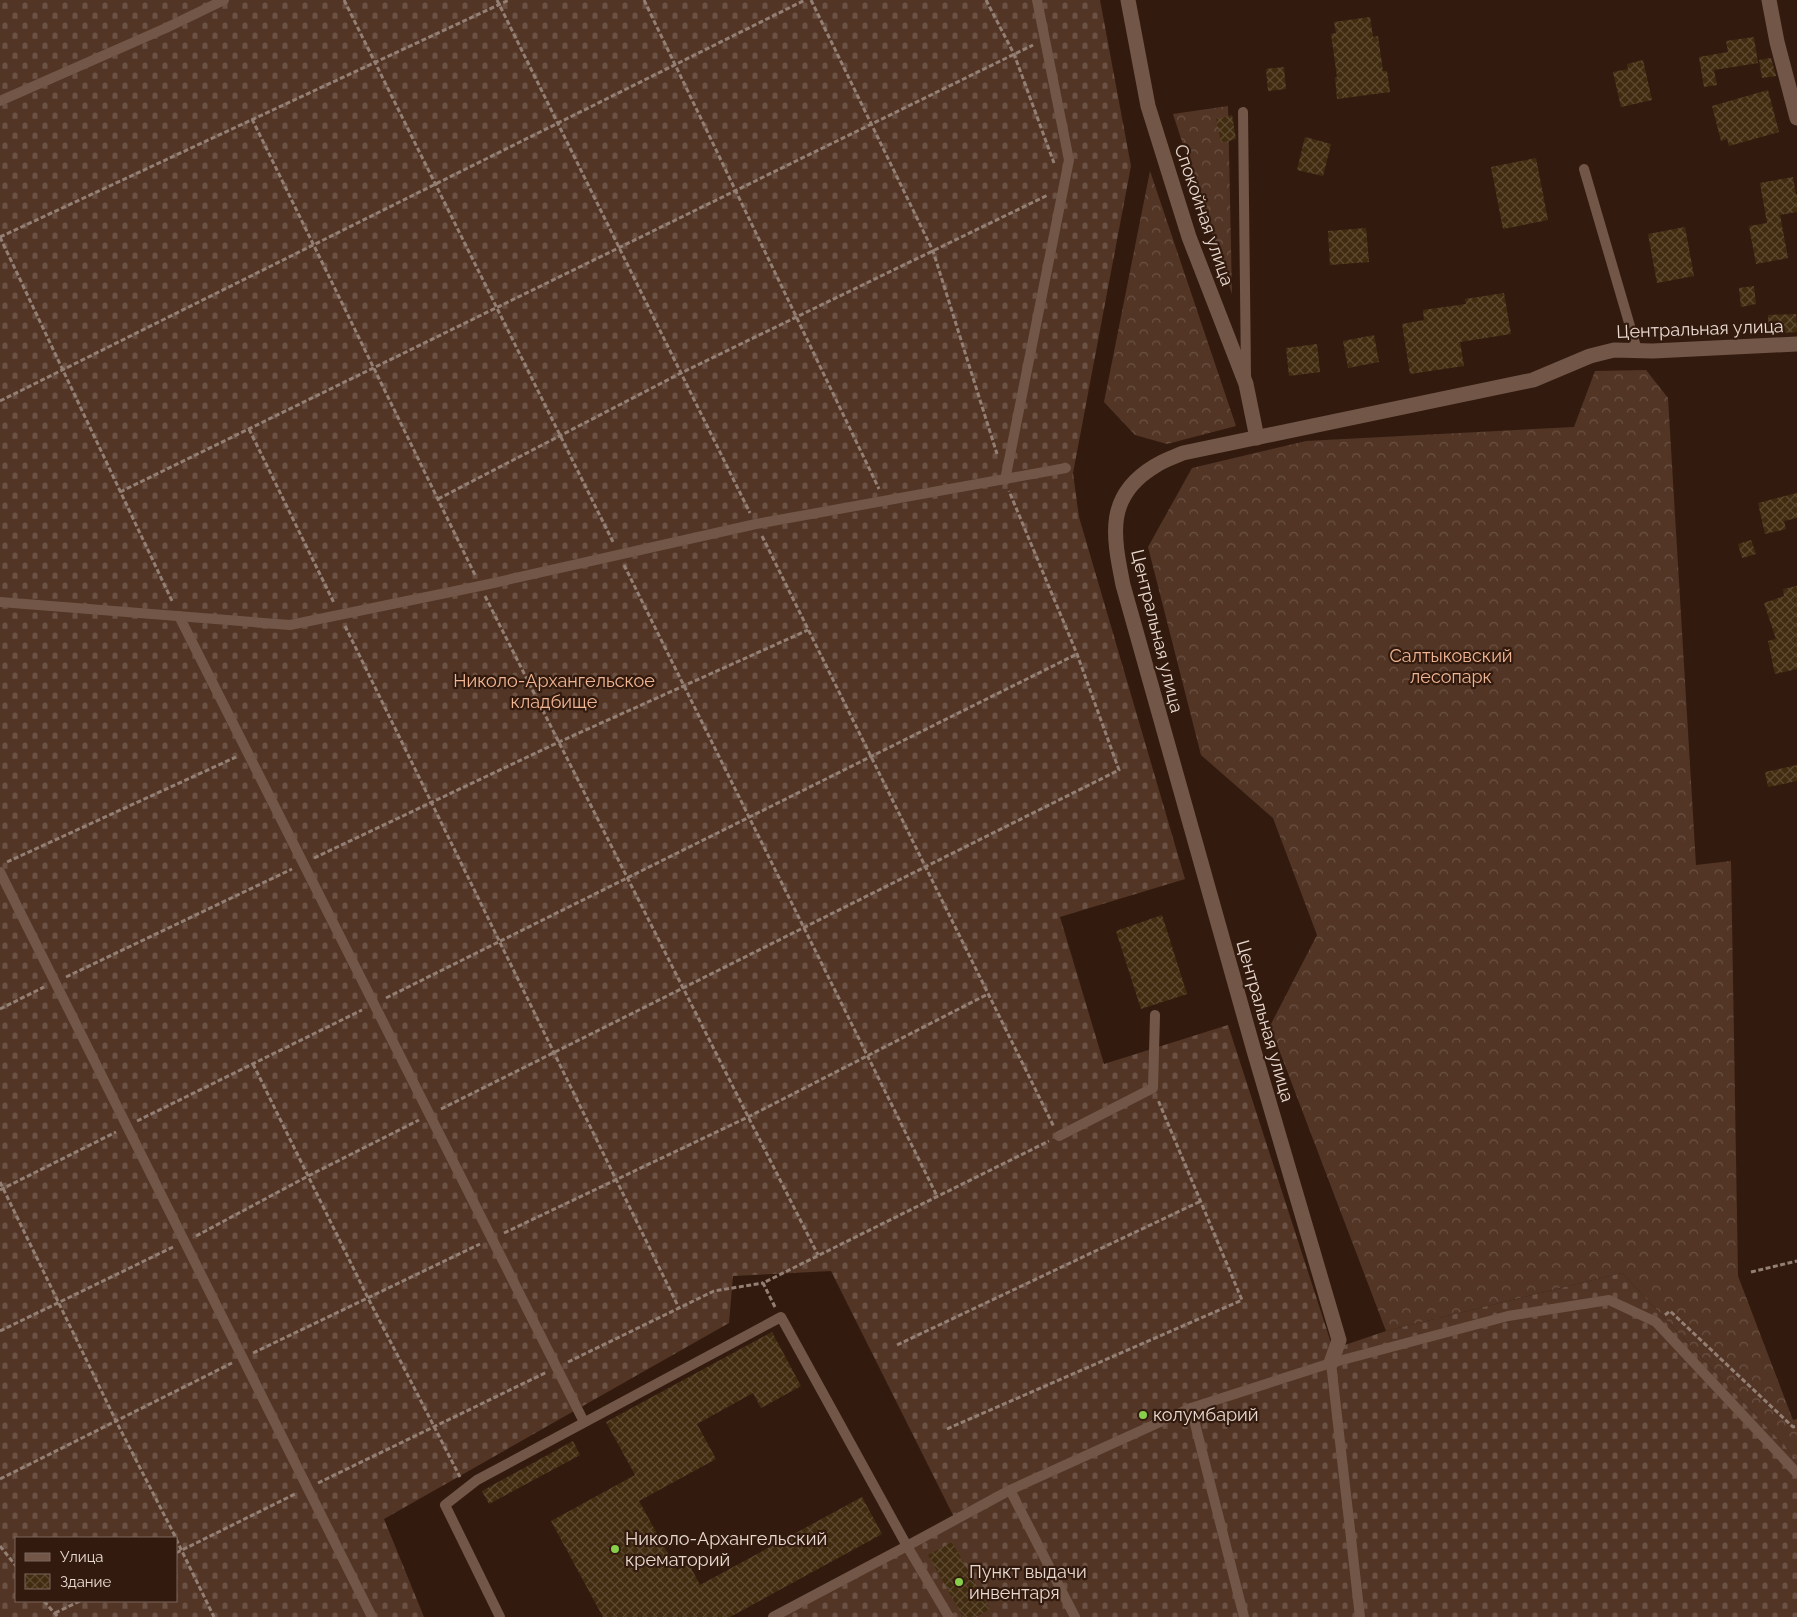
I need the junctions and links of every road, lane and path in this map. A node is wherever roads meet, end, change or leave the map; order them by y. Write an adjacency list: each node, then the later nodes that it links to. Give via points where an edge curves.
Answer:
1 (224, 0): 17 (lane)
2 (344, 0): 15 (path)
3 (496, 0): 12 (path)
4 (509, 0): 12 (path)
5 (644, 0): 16 (path)
6 (805, 0): 16 (path)
7 (811, 0): 22 (path)
8 (986, 0): 14 (path)
9 (1036, 0): 13 (lane)
10 (1128, 0): 38 (street, Спокойная улица, via 1151,114 1189,237)
11 (1769, 0): 19 (street)
12 (499, 5): 15 (path); 21 (path)
13 (1044, 39): 14 (path); 25 (lane, via 1069,160)
14 (1014, 54): 22 (path); 25 (path)
15 (375, 62): 20 (path); 24 (path)
16 (675, 65): 21 (path); 26 (path)
17 (0, 100)
18 (1243, 112): 38 (lane)
19 (1797, 118)
20 (252, 119): 27 (path); 28 (path)
21 (558, 123): 24 (path); 29 (path)
22 (872, 124): 26 (path); 30 (path)
23 (1584, 169): 34 (lane)
24 (435, 184): 28 (path); 31 (path)
25 (1064, 188): 30 (path); 44 (lane)
26 (735, 191): 29 (path); 32 (path)
27 (0, 237): 36 (path)
28 (314, 245): 35 (path); 36 (path)
29 (619, 248): 31 (path); 37 (path)
30 (933, 251): 32 (path); 44 (path)
31 (496, 308): 35 (path); 41 (path)
32 (796, 317): 37 (path); 47 (path)
33 (1797, 344): 34 (street, Центральная улица)
34 (1637, 350): 42 (street, Центральная улица, via 1614,350 1590,356 1533,380)
35 (374, 368): 40 (path); 46 (path)
36 (63, 370): 39 (path); 45 (path)
37 (681, 373): 41 (path); 48 (path)
38 (1246, 384): 42 (street, Спокойная улица)
39 (0, 401)
40 (249, 429): 45 (path); 52 (path)
41 (560, 436): 46 (path); 49 (path)
42 (1257, 438): 103 (street, Центральная улица, via 1183,453 1156,465 1134,481 1122,497 1116,520 1116,550 1123,585 1254,1051 1339,1340)
43 (1066, 468): 44 (lane)
44 (1005, 480): 47 (lane); 55 (path)
45 (120, 492): 53 (path)
46 (438, 500): 50 (path)
47 (885, 501): 48 (lane)
48 (756, 524): 49 (lane); 54 (path)
49 (619, 554): 50 (lane); 56 (path)
50 (480, 586): 52 (lane); 57 (path)
51 (0, 602): 53 (lane)
52 (340, 615): 53 (lane, via 290,625); 60 (path)
53 (179, 616): 58 (lane)
54 (808, 630): 56 (path); 59 (path)
55 (1077, 654): 59 (path); 64 (path, via 1119,770)
56 (684, 686): 57 (path); 61 (path)
57 (559, 742): 60 (path); 66 (path)
58 (247, 752): 62 (lane); 63 (path)
59 (871, 757): 61 (path); 64 (path)
60 (431, 802): 62 (path); 68 (path)
61 (749, 817): 66 (path); 67 (path)
62 (303, 863): 69 (path); 72 (lane)
63 (0, 866)
64 (925, 867): 67 (path); 71 (path)
65 (0, 872): 69 (lane)
66 (627, 878): 68 (path); 70 (path)
67 (804, 928): 70 (path); 76 (path)
68 (500, 941): 72 (path); 75 (path)
69 (55, 982): 73 (path); 81 (lane)
70 (683, 988): 75 (path); 80 (path)
71 (988, 994): 76 (path); 82 (path)
72 (374, 1004): 77 (path); 79 (lane)
73 (0, 1009)
74 (1155, 1015): 78 (lane)
75 (554, 1052): 79 (path); 84 (path)
76 (868, 1057): 80 (path); 87 (path)
77 (253, 1064): 81 (path); 83 (path)
78 (1153, 1088): 82 (lane); 88 (path)
79 (430, 1115): 83 (path); 89 (lane)
80 (748, 1117): 84 (path); 91 (path)
81 (127, 1126): 86 (path); 90 (lane)
82 (1058, 1136): 87 (path)
83 (308, 1176): 90 (path); 95 (path)
84 (616, 1180): 89 (path); 97 (path)
85 (0, 1182): 86 (path)
86 (1, 1189): 96 (path)
87 (937, 1196): 91 (path)
88 (1201, 1202): 101 (path); 110 (path, via 1242,1300)
89 (492, 1239): 95 (path); 104 (lane)
90 (184, 1242): 96 (path); 102 (lane)
91 (818, 1255): 94 (path)
92 (1797, 1261): 93 (path)
93 (1751, 1272)
94 (763, 1283): 97 (path, via 714,1291); 98 (path)
95 (368, 1298): 102 (path); 109 (path)
96 (58, 1302): 100 (path); 106 (path)
97 (679, 1308): 104 (path)
98 (781, 1317): 107 (lane); 119 (lane)
99 (1656, 1322): 103 (lane, via 1609,1300 1508,1316); 108 (path, via 1670,1311 1793,1427); 111 (lane)
100 (0, 1331)
101 (898, 1345)
102 (242, 1358): 106 (path); 113 (lane)
103 (1331, 1363): 105 (lane); 133 (lane)
104 (556, 1368): 107 (lane); 109 (path)
105 (1191, 1408): 115 (lane); 132 (lane)
106 (116, 1421): 112 (path); 116 (path)
107 (584, 1422): 114 (lane)
108 (1797, 1426)
109 (433, 1427): 113 (path); 114 (path)
110 (947, 1429)
111 (1797, 1473)
112 (0, 1479)
113 (307, 1488): 120 (path); 127 (lane)
114 (466, 1488): 128 (lane, via 445,1505)
115 (1010, 1490): 119 (lane); 131 (lane)
116 (175, 1537)
117 (178, 1543): 120 (path)
118 (0, 1546): 122 (path)
119 (907, 1546): 129 (lane); 130 (lane)
120 (182, 1550): 121 (path); 126 (path)
121 (178, 1552)
122 (15, 1565)
123 (45, 1602): 125 (path)
124 (78, 1602): 125 (path)
125 (56, 1615)
126 (214, 1617)
127 (372, 1617)
128 (500, 1617)
129 (773, 1617)
130 (949, 1617)
131 (1075, 1617)
132 (1244, 1617)
133 (1360, 1617)

